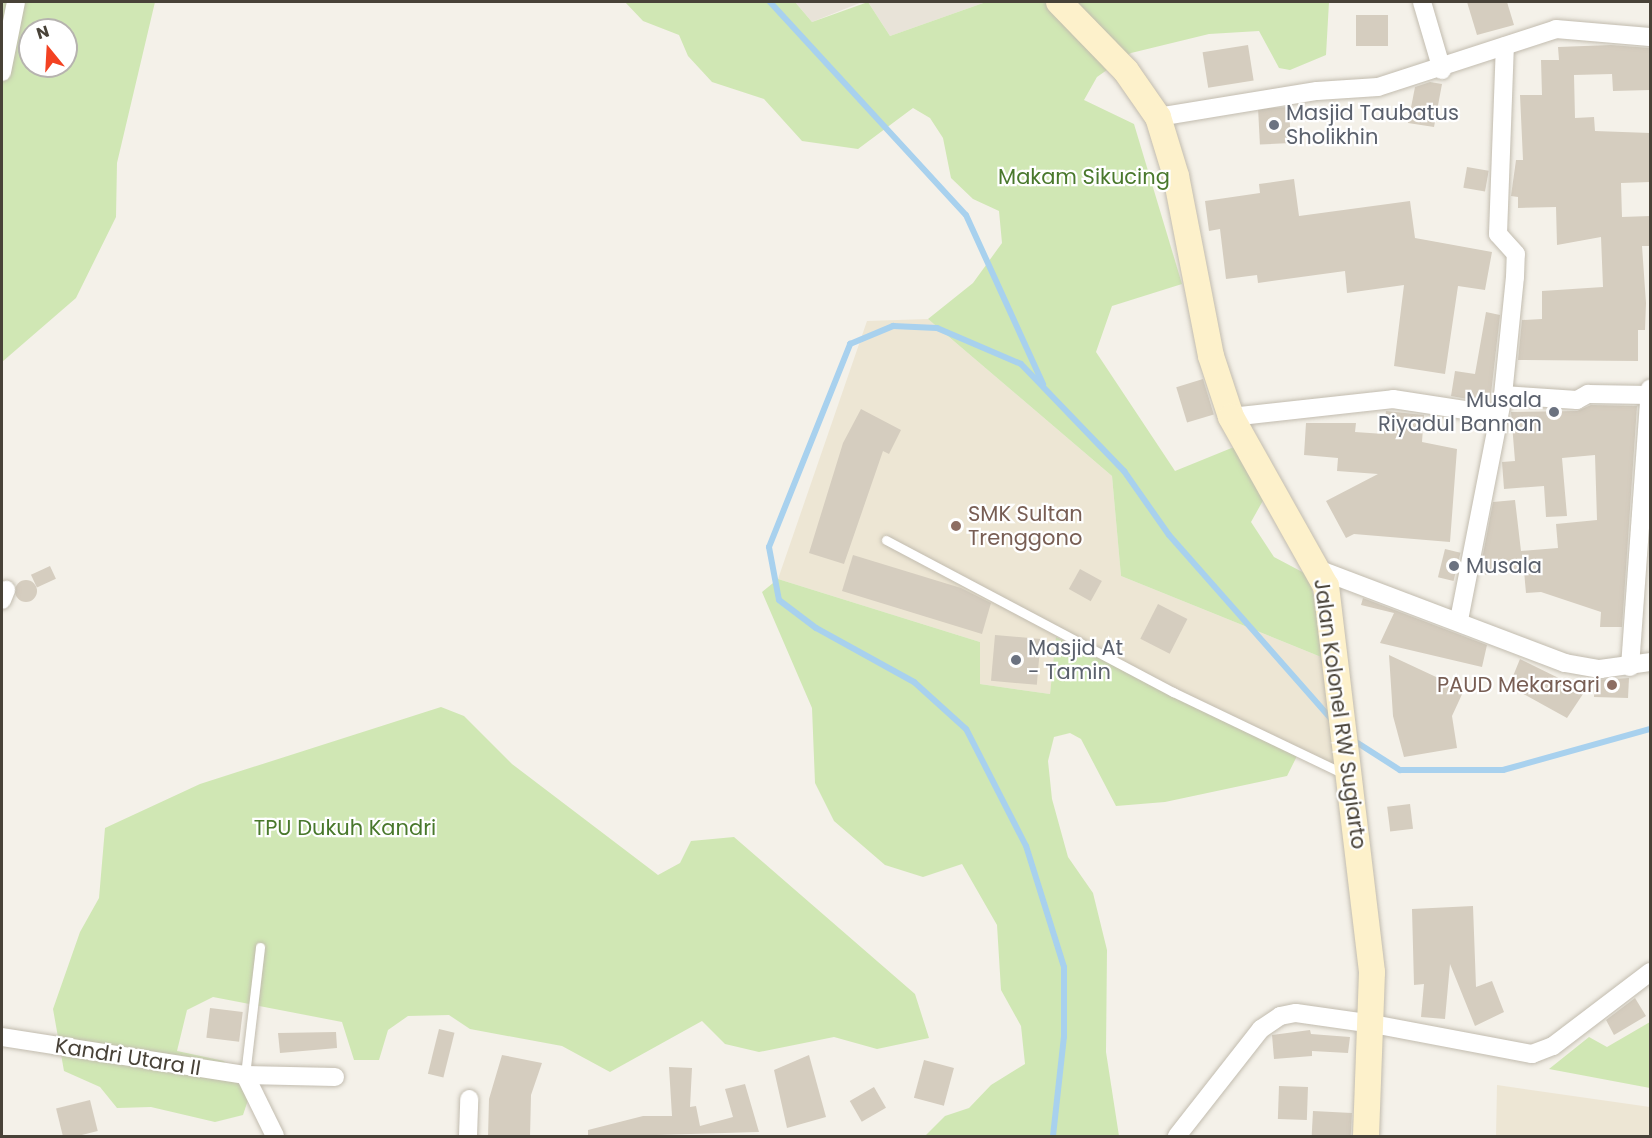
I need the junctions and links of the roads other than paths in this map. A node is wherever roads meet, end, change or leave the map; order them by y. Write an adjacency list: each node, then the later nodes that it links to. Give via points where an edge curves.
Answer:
1 (16, 2): 7 (street)
2 (1059, 2): 8 (main road, Jalan Kolonel RW Sugiarto, via 1125,71)
3 (1422, 2): 6 (street)
4 (1650, 38): 5 (street, via 1556,29)
5 (1505, 46): 6 (street); 10 (street, via 1498,234 1516,256)
6 (1442, 70): 8 (street, via 1378,87 1317,91)
7 (2, 72)
8 (1158, 117): 13 (main road, Jalan Kolonel RW Sugiarto, via 1176,176 1211,357)
9 (1650, 389): 11 (street)
10 (1503, 395): 11 (street, via 1577,400 1588,394); 12 (street)
11 (1650, 395): 18 (street)
12 (1497, 415): 13 (street, via 1393,399); 16 (street)
13 (1232, 417): 15 (main road, Jalan Kolonel RW Sugiarto)
14 (886, 540): 19 (lane, via 1173,692)
15 (1320, 570): 16 (street); 19 (main road, Jalan Kolonel RW Sugiarto)
16 (1459, 620): 18 (street, via 1565,663)
17 (1650, 662): 18 (street)
18 (1630, 667)
19 (1351, 778): 22 (main road, Jalan Kolonel RW Sugiarto)
20 (260, 947): 25 (lane)
21 (1650, 972): 22 (street, via 1542,1053)
22 (1373, 1024): 29 (street, via 1296,1013 1280,1016 1261,1029); 30 (main road, Jalan Kolonel RW Sugiarto)
23 (2, 1037): 25 (street, Kandri Utara II)
24 (335, 1077): 25 (street, Kandri Utara II)
25 (247, 1079): 27 (street)
26 (469, 1099): 28 (street)
27 (275, 1137)
28 (468, 1137)
29 (1176, 1137)
30 (1366, 1137)

